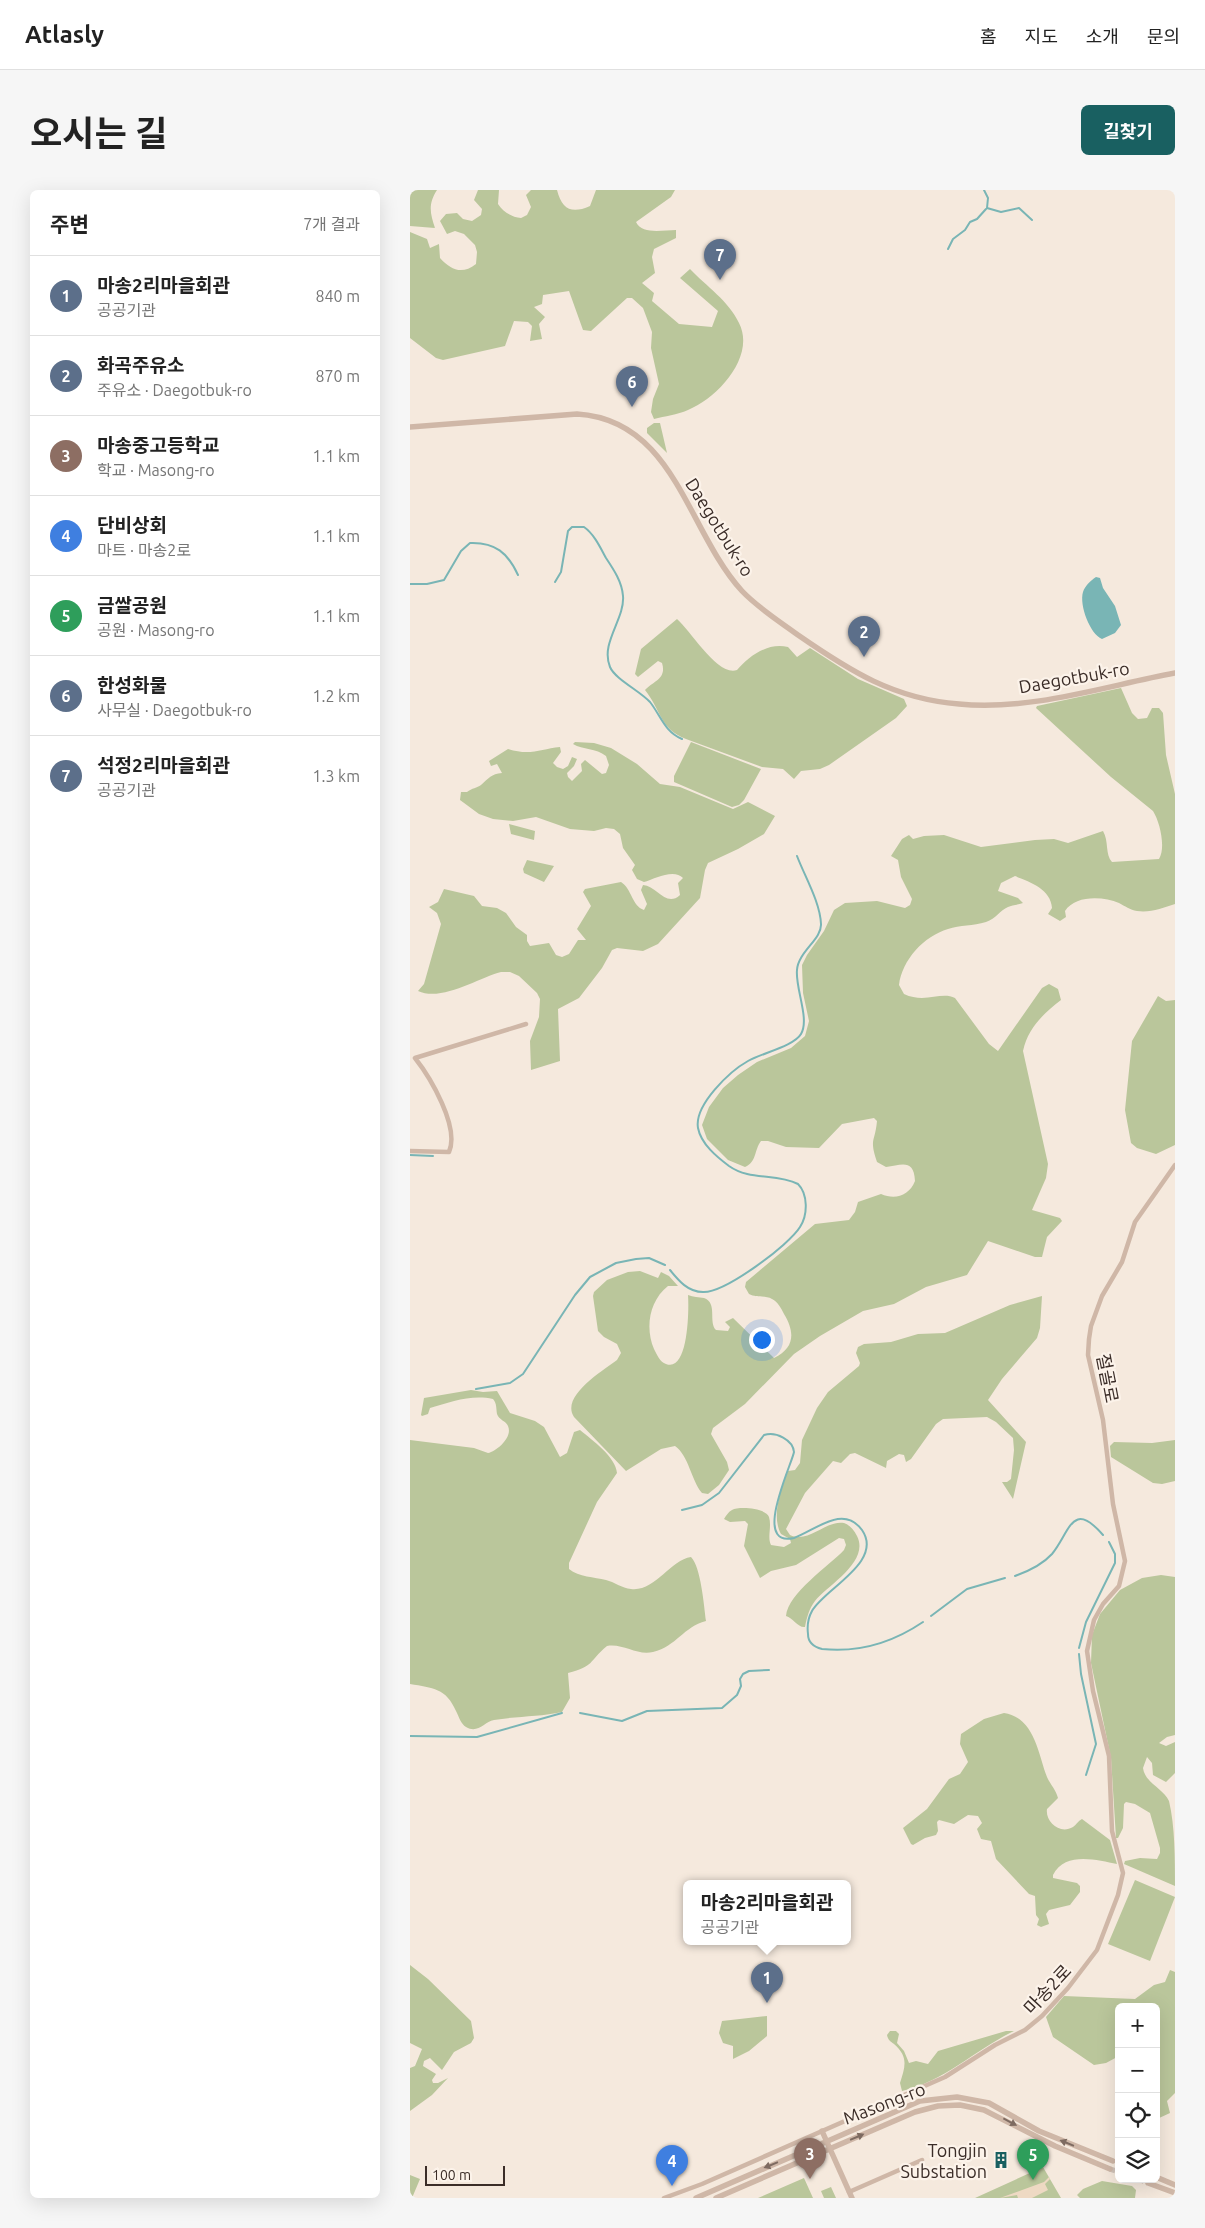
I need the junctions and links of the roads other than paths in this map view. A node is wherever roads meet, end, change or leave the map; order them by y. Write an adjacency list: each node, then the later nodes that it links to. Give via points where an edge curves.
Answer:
1 (410, 427): 2 (street, Daegotbuk-ro, via 578,414 604,418 628,429 642,438 662,460 731,577 752,601 845,667 898,692 958,704 1004,704)
2 (1175, 673)
3 (526, 1024): 4 (street, via 415,1058 431,1081 447,1115 452,1143 449,1152)
4 (410, 1150)
5 (1175, 1165): 6 (street, 절골로, via 1135,1222 1124,1256 1102,1296 1088,1339 1113,1504 1124,1553)
6 (1119, 1586): 7 (street, 마송2로, via 1094,1620 1087,1651 1109,1756 1112,1831 1123,1873 1116,1902 1097,1950 1068,1988 1025,2030 944,2077)
7 (822, 2131): 8 (street); 18 (street, 마송2로)
8 (827, 2142): 9 (street); 11 (street, Masong-ro, one-way to 8, via 1047,2134 989,2103 958,2098 920,2101); 19 (street, Masong-ro, one-way to 19)
9 (830, 2148): 12 (street, Masong-ro, one-way to 12, via 915,2112 960,2105 984,2110); 17 (street); 20 (street, Masong-ro)
10 (922, 2160): 17 (street)
11 (1113, 2161)
12 (1110, 2169)
13 (1160, 2179): 15 (street)
14 (1148, 2183): 16 (street)
15 (1175, 2185)
16 (1175, 2193)
17 (851, 2195)
18 (664, 2198)
19 (696, 2198)
20 (716, 2198)

